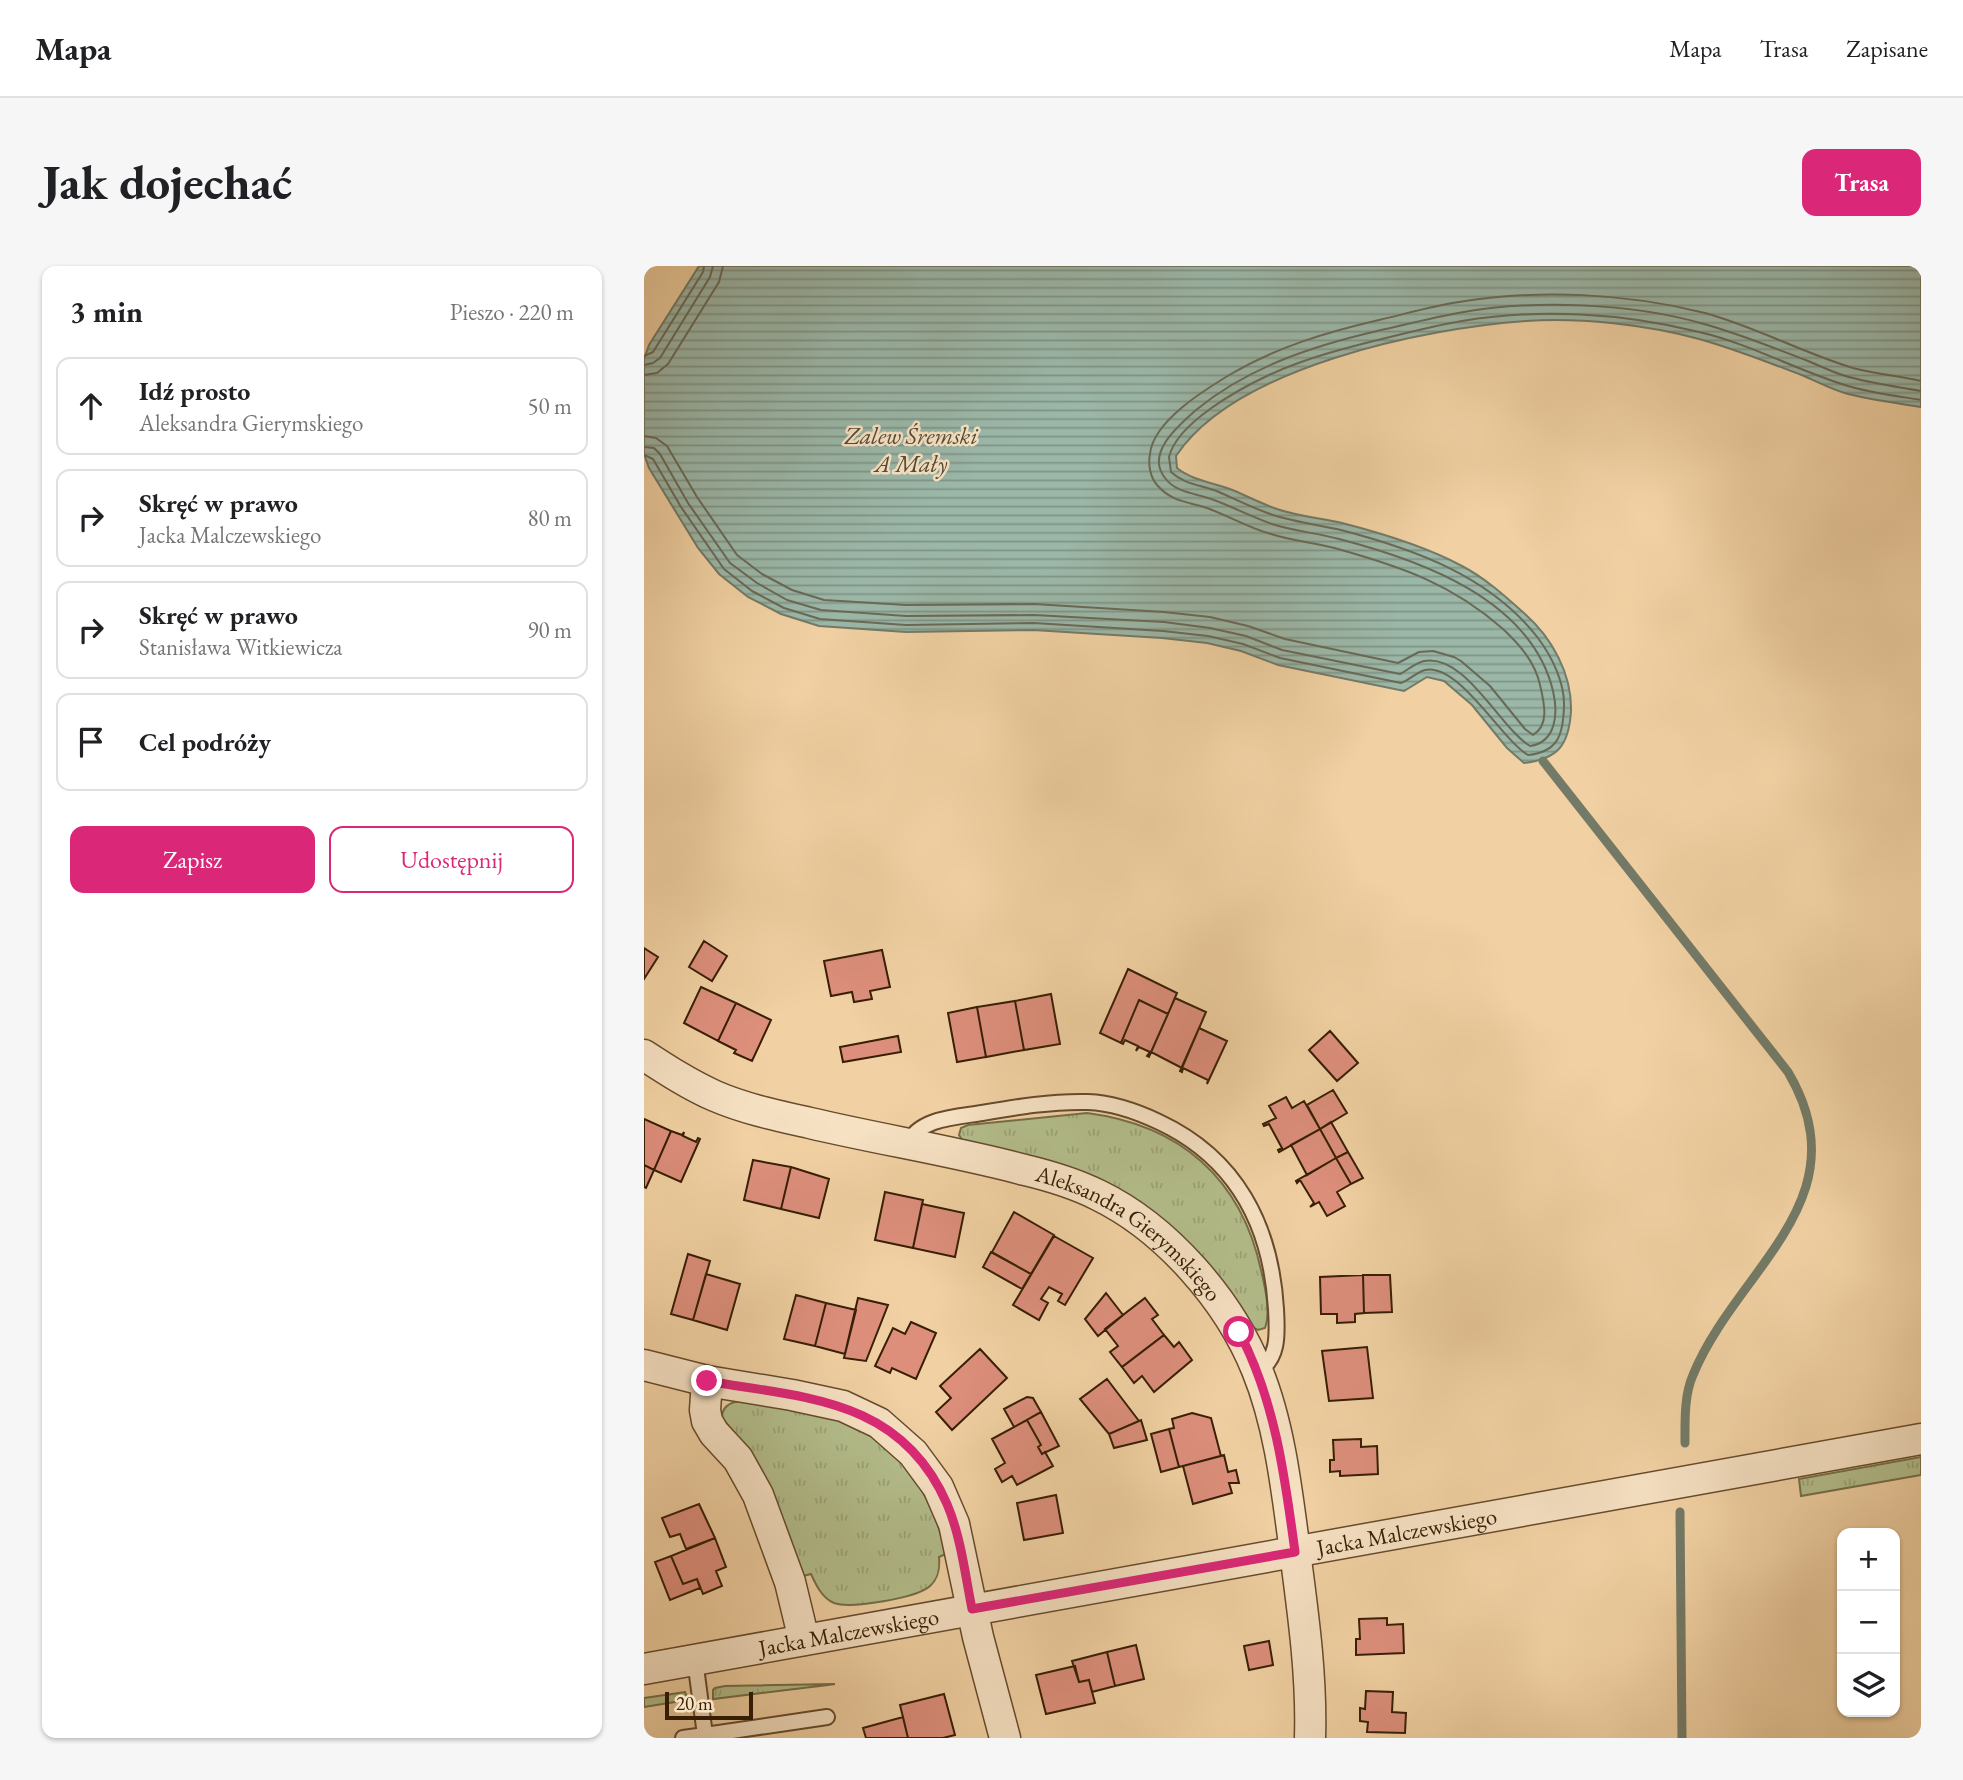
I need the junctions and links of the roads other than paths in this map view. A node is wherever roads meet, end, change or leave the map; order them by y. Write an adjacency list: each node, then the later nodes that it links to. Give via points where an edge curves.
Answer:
1 (644, 1055): 2 (street, Aleksandra Gierymskiego, via 698,1088 743,1106)
2 (908, 1144): 4 (street, Aleksandra Gierymskiego, via 1051,1177 1123,1209 1169,1245 1209,1288); 4 (lane, via 919,1129 941,1121 1066,1102 1130,1110 1184,1135 1230,1175 1262,1232 1273,1277 1277,1338 1270,1360)
3 (644, 1364): 5 (street)
4 (1258, 1371): 7 (street, Aleksandra Gierymskiego, via 1273,1423)
5 (707, 1381): 8 (street, via 843,1406 897,1437 927,1470 947,1505); 9 (street, via 707,1421 758,1495 790,1582)
6 (1921, 1438): 7 (street, Jacka Malczewskiego)
7 (1295, 1552): 8 (street, Jacka Malczewskiego); 16 (street, Aleksandra Gierymskiego)
8 (972, 1609): 9 (street, Jacka Malczewskiego); 15 (street)
9 (804, 1640): 10 (street, Jacka Malczewskiego)
10 (695, 1660): 11 (street, Jacka Malczewskiego); 13 (lane)
11 (644, 1669)
12 (827, 1717): 13 (lane)
13 (705, 1735): 14 (lane)
14 (683, 1738)
15 (1005, 1738)
16 (1310, 1738)

